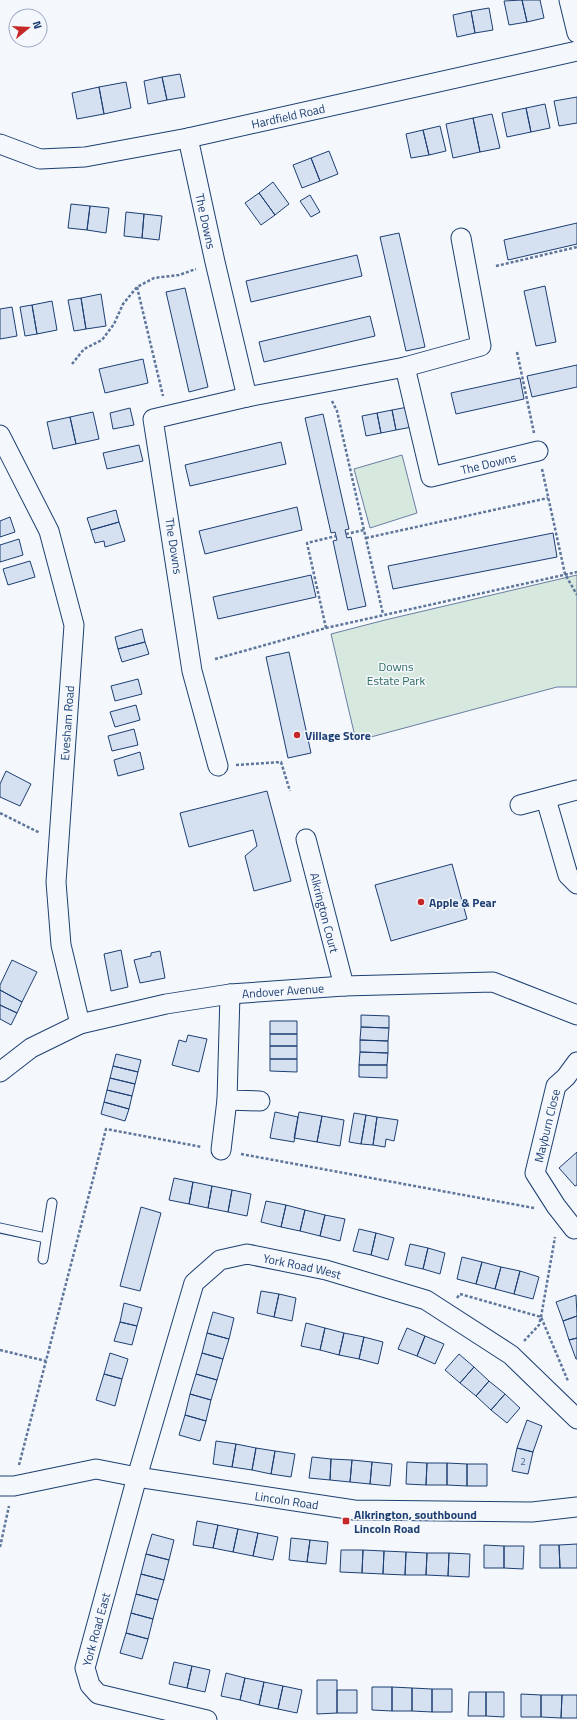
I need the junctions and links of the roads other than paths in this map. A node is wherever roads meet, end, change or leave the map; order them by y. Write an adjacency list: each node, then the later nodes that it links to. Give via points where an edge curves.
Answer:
1 (569, 0): 2 (street)
2 (577, 33)
3 (577, 52): 4 (street, Hardfield Road)
4 (188, 138): 5 (street, Hardfield Road, via 85,157 48,159 40,159); 8 (street, The Downs)
5 (0, 144)
6 (461, 238): 7 (street, The Downs, via 481,346)
7 (405, 367): 8 (street, The Downs); 10 (street, The Downs, via 431,477)
8 (247, 397): 11 (street, The Downs, via 153,419 192,671)
9 (0, 435): 20 (street, Evesham Road, via 49,531 74,625 56,882 60,945)
10 (538, 451)
11 (218, 766)
12 (577, 790): 13 (street)
13 (546, 799): 14 (street); 16 (street, via 568,875)
14 (520, 805)
15 (306, 839): 17 (street, Alkrington Court)
16 (577, 884)
17 (344, 986): 18 (street, Andover Avenue); 19 (street, Andover Avenue, via 494,982)
18 (230, 994): 20 (street, Andover Avenue, via 166,1004); 23 (street)
19 (575, 1008)
20 (80, 1024): 22 (street, Andover Avenue, via 31,1048)
21 (577, 1062): 28 (street, Mayburn Close, via 556,1086 535,1173)
22 (0, 1072)
23 (227, 1100): 24 (street); 25 (street)
24 (260, 1101)
25 (221, 1150)
26 (52, 1203): 29 (lane)
27 (0, 1228): 29 (lane)
28 (574, 1229)
29 (46, 1238): 30 (lane)
30 (43, 1259)
31 (577, 1419): 32 (street, York Road West, via 511,1355 426,1300 326,1270 247,1254 220,1260 194,1283)
32 (137, 1477): 33 (street, Lincoln Road, via 96,1469); 34 (street, Lincoln Road, via 354,1510 532,1512); 35 (street, York Road East, via 85,1668 90,1685 98,1694)
33 (7, 1486)
34 (577, 1507)
35 (207, 1720)

